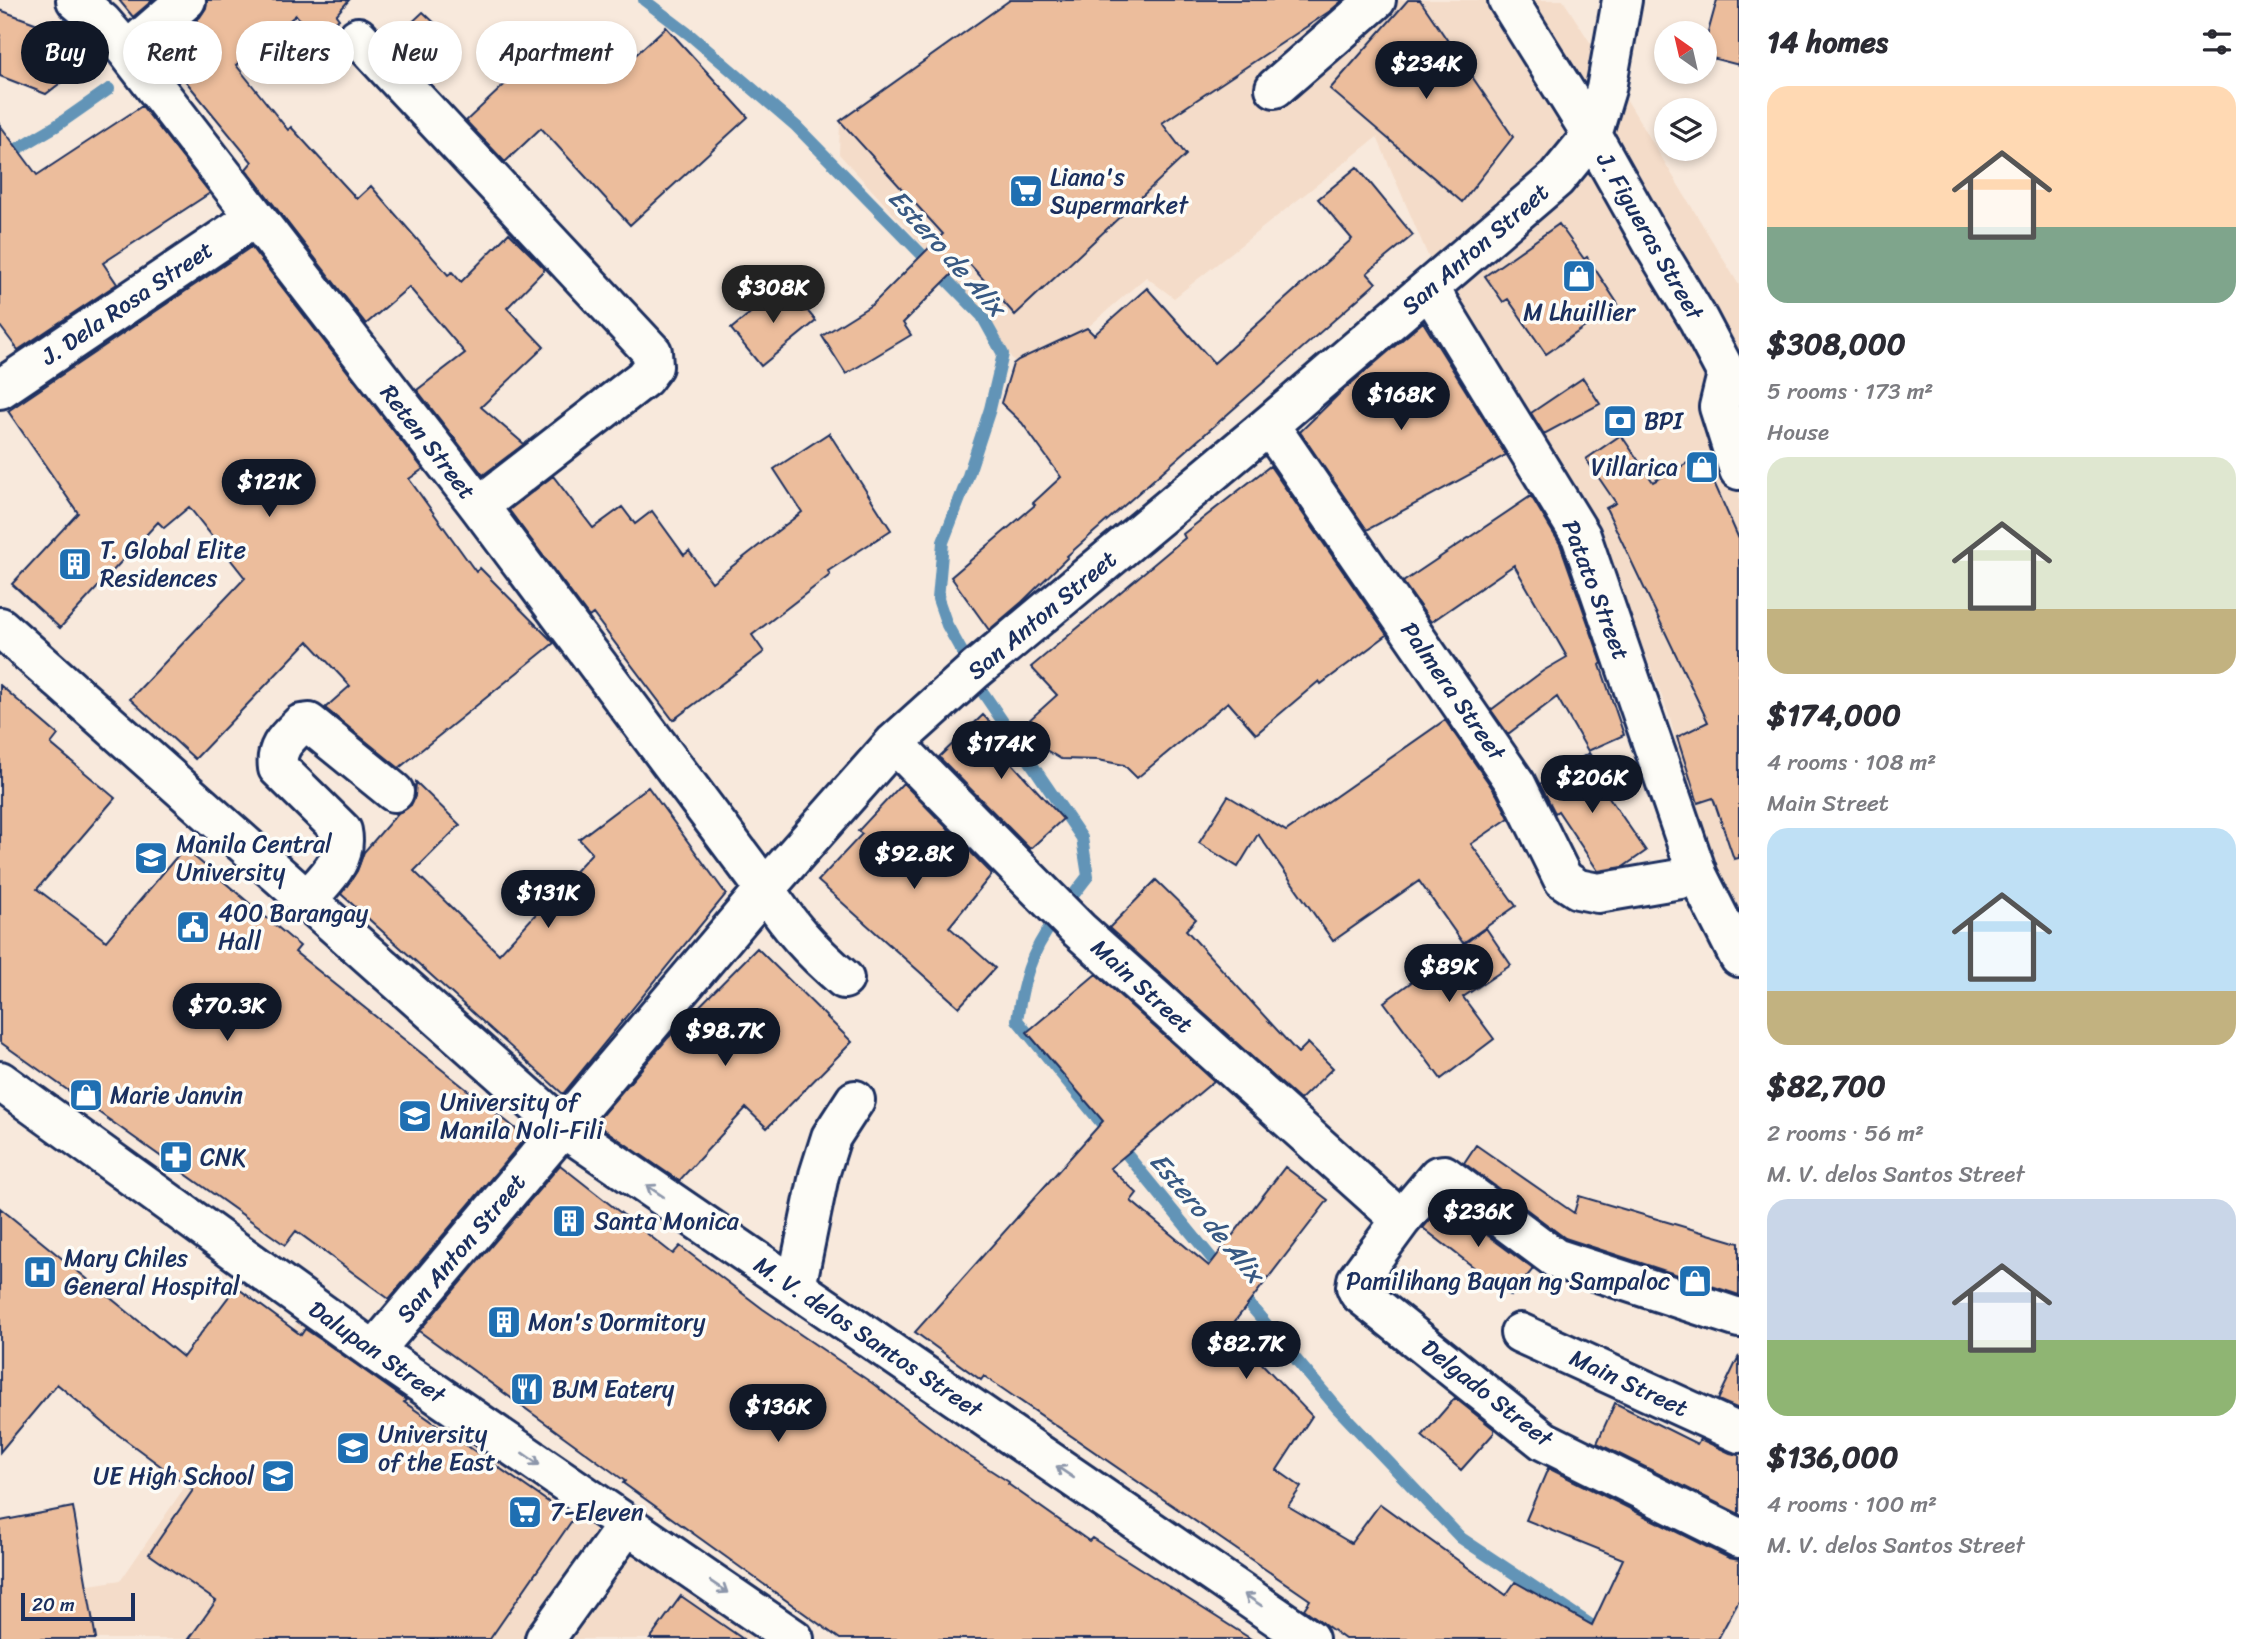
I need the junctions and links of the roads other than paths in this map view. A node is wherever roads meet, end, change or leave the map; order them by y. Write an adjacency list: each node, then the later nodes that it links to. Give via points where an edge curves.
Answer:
1 (186, 0): 6 (street)
2 (1376, 0): 10 (street)
3 (1508, 0): 11 (street, J. Figueras Street)
4 (1622, 0): 11 (street, San Anton Street, via 1606,89)
5 (80, 1): 8 (street, Reten Street)
6 (162, 21)
7 (358, 37): 18 (street, via 652,352 653,366 644,378)
8 (123, 46)
9 (152, 84): 12 (street, Reten Street)
10 (1275, 88)
11 (1592, 135): 13 (street, San Anton Street, via 1556,179); 14 (street, J. Figueras Street)
12 (254, 218): 15 (street, J. Dela Rosa Street); 18 (street, Reten Street)
13 (1429, 288): 16 (street, San Anton Street); 22 (street, Patato Street, via 1581,536)
14 (1735, 378): 17 (street, J. Figueras Street, via 1719,407)
15 (0, 389)
16 (1269, 425): 20 (street, San Anton Street); 22 (street, Palmera Street, via 1516,784 1563,879 1578,890 1598,893)
17 (1739, 470)
18 (479, 506): 23 (street, Reten Street)
19 (0, 627): 24 (street, M. V. delos Santos Street)
20 (894, 743): 23 (street, San Anton Street); 30 (street, Main Street, via 1079,930)
21 (394, 792): 24 (street, via 309,723 301,724 287,738 276,754 278,768 342,831 345,846 340,862)
22 (1698, 876): 25 (street)
23 (765, 889): 26 (street, Reten Street, via 813,952); 29 (street, San Anton Street)
24 (307, 900): 29 (street, M. V. delos Santos Street)
25 (1739, 957)
26 (844, 979)
27 (0, 1081): 34 (street, Dalupan Street)
28 (855, 1100): 31 (street, via 831,1136)
29 (562, 1127): 31 (street, M. V. delos Santos Street, one-way to 29); 34 (street, San Anton Street)
30 (1401, 1220): 32 (street, Delgado Street, via 1438,1176 1444,1175 1555,1258); 37 (street, Delgado Street, via 1357,1280 1359,1293 1545,1441)
31 (796, 1287): 40 (street, M. V. delos Santos Street, one-way to 31)
32 (1739, 1318)
33 (1520, 1333): 35 (street, Main Street)
34 (374, 1351): 36 (street, Dalupan Street, one-way to 36)
35 (1739, 1433)
36 (627, 1525): 38 (street); 39 (street, Dalupan Street, one-way to 39)
37 (1739, 1538)
38 (545, 1639)
39 (794, 1639)
40 (1309, 1639)

